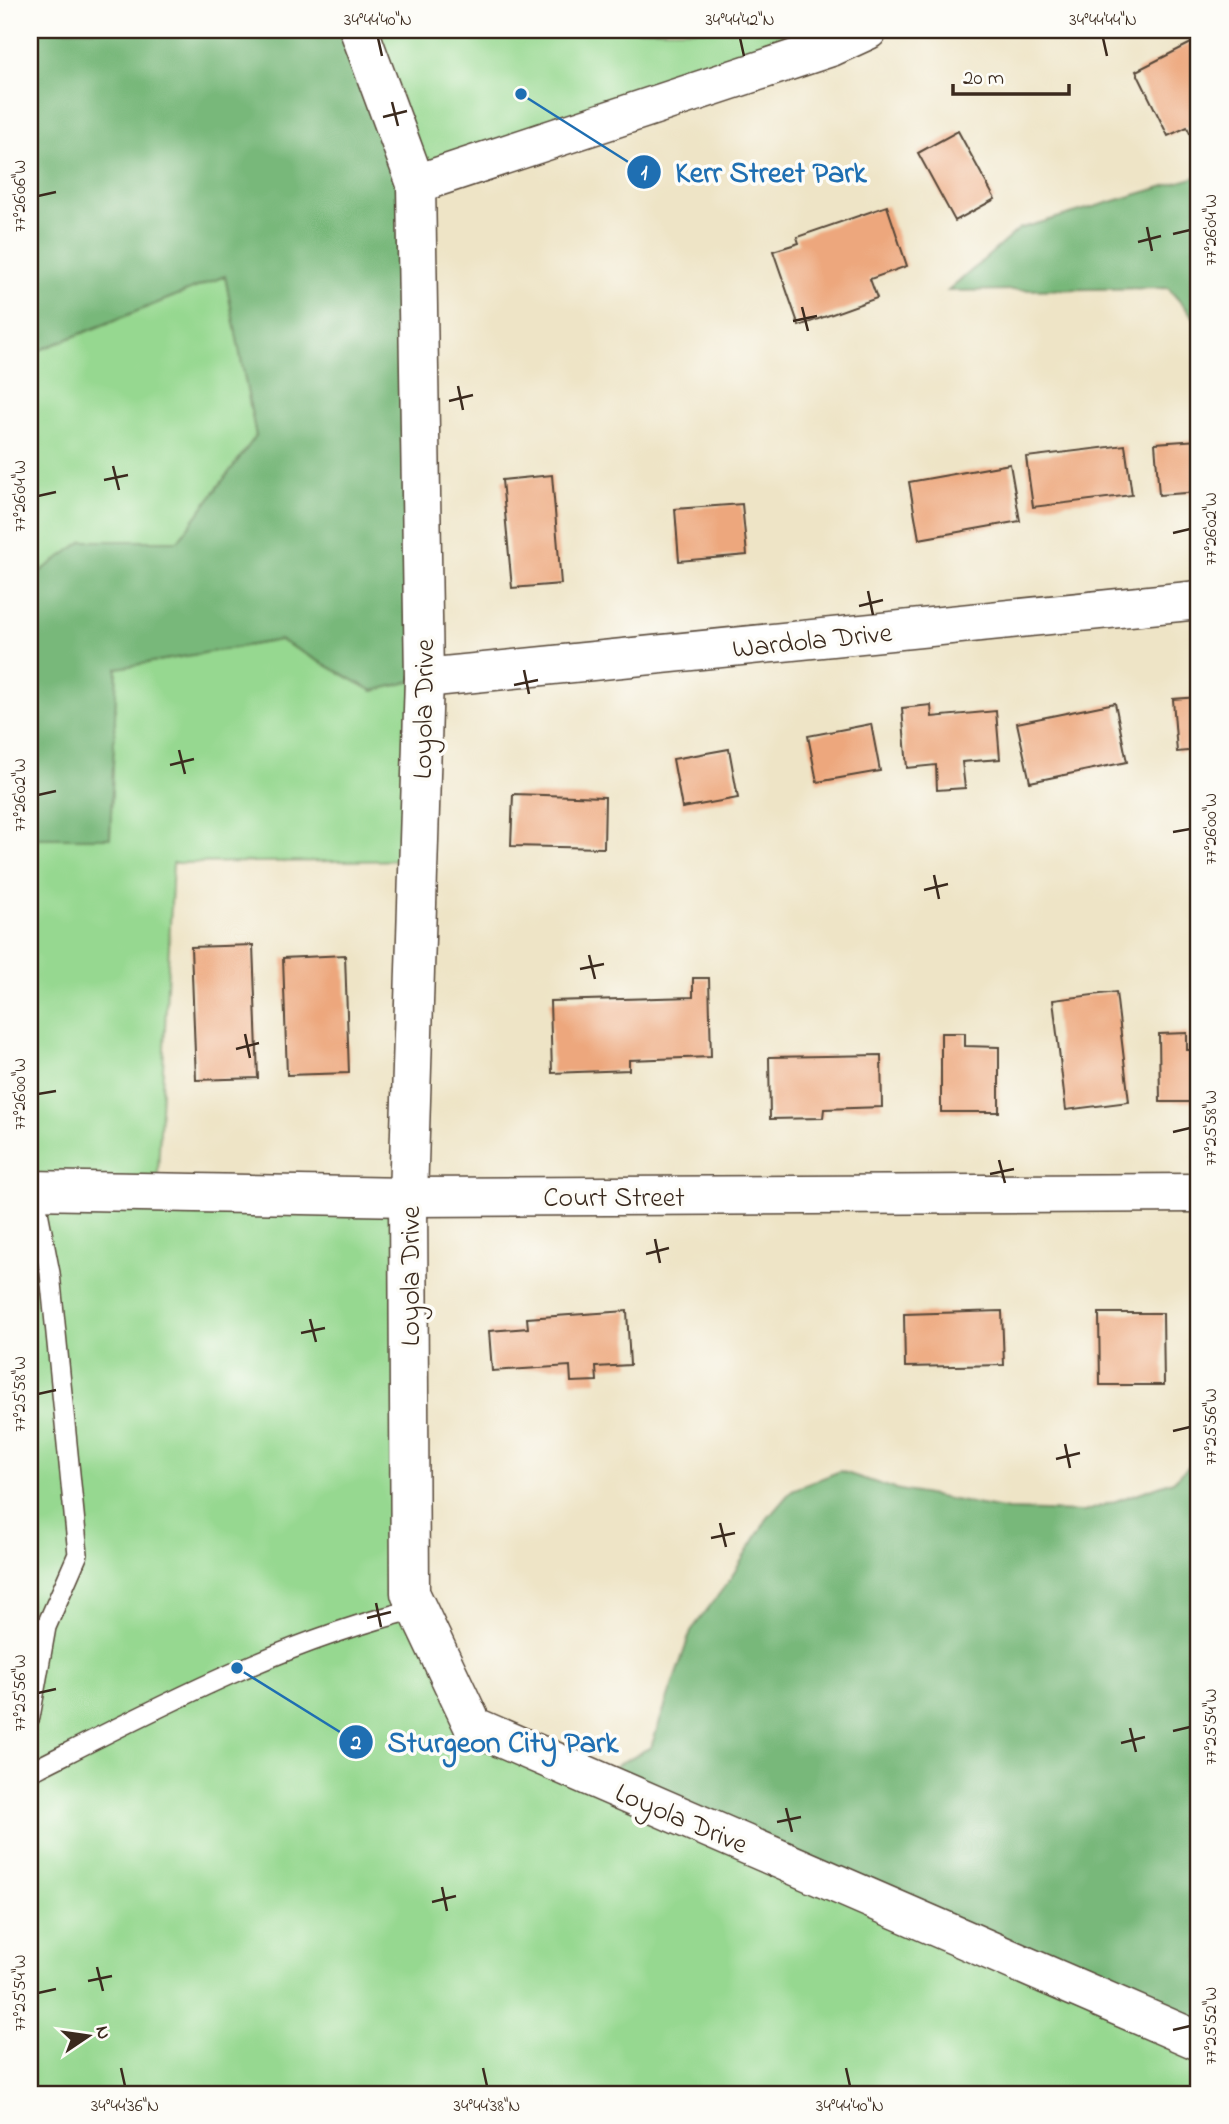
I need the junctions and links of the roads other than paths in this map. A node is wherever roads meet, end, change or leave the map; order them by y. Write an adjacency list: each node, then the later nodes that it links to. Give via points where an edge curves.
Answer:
1 (359, 30): 3 (street, Loyola Drive)
2 (867, 30): 3 (street, via 831,47)
3 (416, 184): 5 (street, Loyola Drive)
4 (1199, 600): 5 (street, Wardola Drive)
5 (424, 678): 8 (street, Loyola Drive)
6 (32, 1191): 8 (street, Court Street); 10 (lane, via 50,1273 78,1554 46,1627)
7 (1199, 1194): 8 (street, Court Street)
8 (408, 1197): 9 (street, Loyola Drive, via 410,1593)
9 (417, 1609): 11 (lane, via 363,1622 234,1674); 12 (street, Loyola Drive, via 473,1726)
10 (30, 1717)
11 (30, 1772)
12 (1199, 2041)

